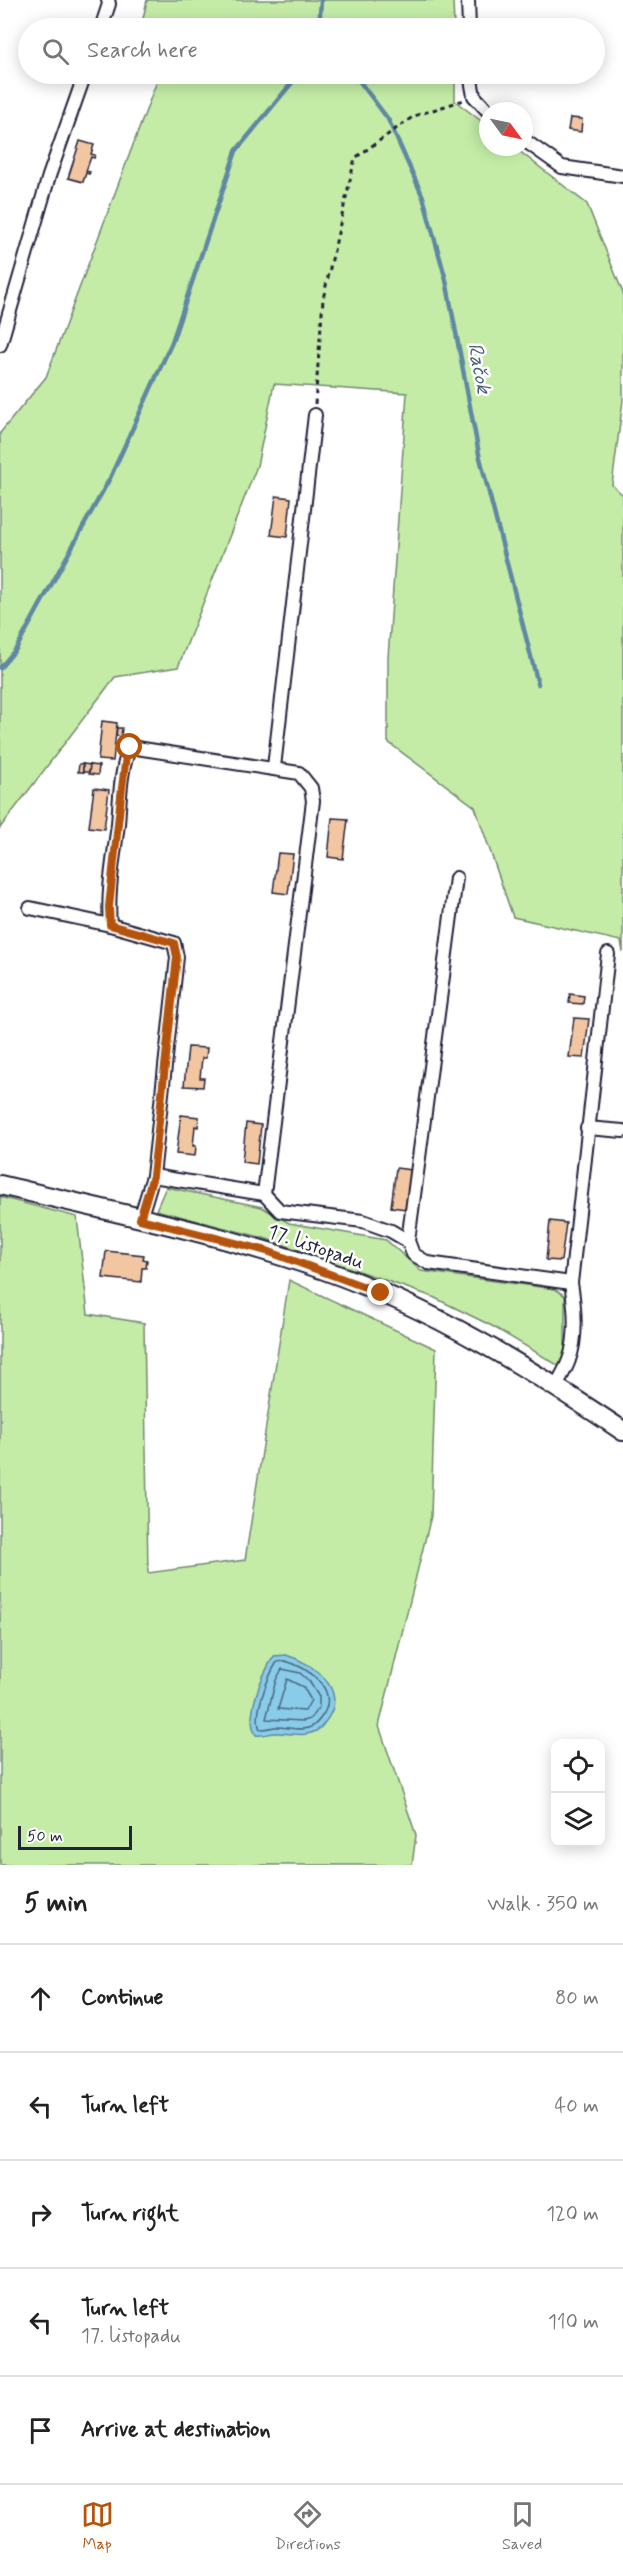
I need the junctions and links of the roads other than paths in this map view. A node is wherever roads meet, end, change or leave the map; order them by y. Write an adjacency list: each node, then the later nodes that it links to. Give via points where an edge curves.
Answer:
1 (108, 0): 3 (street)
2 (468, 0): 4 (street)
3 (104, 18)
4 (469, 18)
5 (81, 84): 10 (street, via 49,176)
6 (472, 84): 7 (street)
7 (480, 102)
8 (533, 147): 9 (street, via 562,167)
9 (623, 176)
10 (0, 345)
11 (315, 415): 12 (street)
12 (274, 767): 15 (street, via 130,747 121,796); 21 (street, via 299,773 311,788 313,801)
13 (456, 878): 23 (street)
14 (30, 908): 15 (street)
15 (110, 925): 19 (street, via 174,943 176,950)
16 (608, 954): 17 (street)
17 (587, 1128): 18 (street); 24 (street)
18 (623, 1131)
19 (153, 1176): 21 (street); 22 (street)
20 (0, 1185): 22 (main road, 17. listopadu)
21 (264, 1194): 23 (street, via 280,1211 363,1221)
22 (140, 1219): 25 (main road, 17. listopadu, via 267,1251 381,1293 460,1330)
23 (408, 1241): 24 (street, via 413,1254 428,1263)
24 (571, 1283): 25 (street, via 576,1309 573,1340 570,1359)
25 (556, 1386): 26 (main road, 17. listopadu)
26 (623, 1431)

